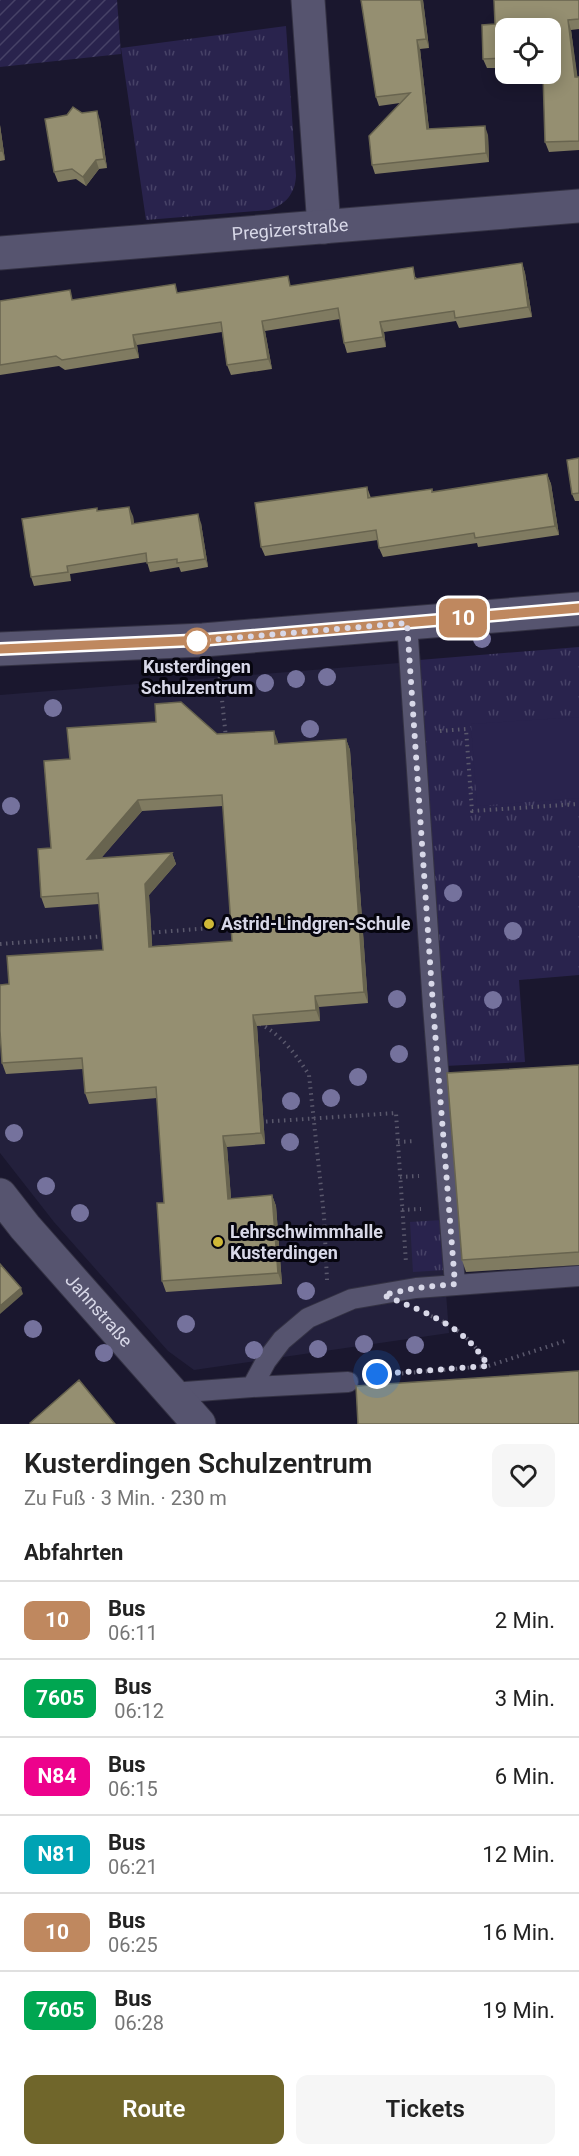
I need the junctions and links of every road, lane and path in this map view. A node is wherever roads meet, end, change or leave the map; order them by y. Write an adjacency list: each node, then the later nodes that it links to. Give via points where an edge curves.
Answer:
1 (308, 0): 3 (street)
2 (579, 206): 3 (street, Pregizerstraße)
3 (324, 227): 4 (street, Pregizerstraße)
4 (0, 253)
5 (579, 609): 6 (street)
6 (407, 623): 7 (street); 21 (lane)
7 (216, 639): 8 (street); 10 (path)
8 (0, 649)
9 (447, 731): 11 (path, via 466,729 472,811)
10 (226, 745)
11 (579, 804)
12 (243, 925): 13 (path)
13 (139, 933)
14 (116, 935): 15 (path)
15 (0, 944)
16 (256, 1022): 17 (path, via 298,1057 309,1075)
17 (314, 1119): 18 (path, via 256,1123); 22 (path, via 396,1113); 24 (path)
18 (256, 1130)
19 (0, 1195): 29 (street, Jahnstraße)
20 (579, 1276): 21 (lane)
21 (455, 1284): 22 (lane)
22 (408, 1290): 23 (lane)
23 (383, 1295): 24 (lane, via 352,1299); 26 (path, via 458,1330)
24 (329, 1308): 28 (lane, via 308,1318 282,1340)
25 (565, 1341): 26 (path)
26 (488, 1366): 27 (path, via 377,1374)
27 (348, 1382): 28 (lane)
28 (252, 1387): 29 (lane)
29 (172, 1393): 30 (street, Jahnstraße)
30 (199, 1424)

